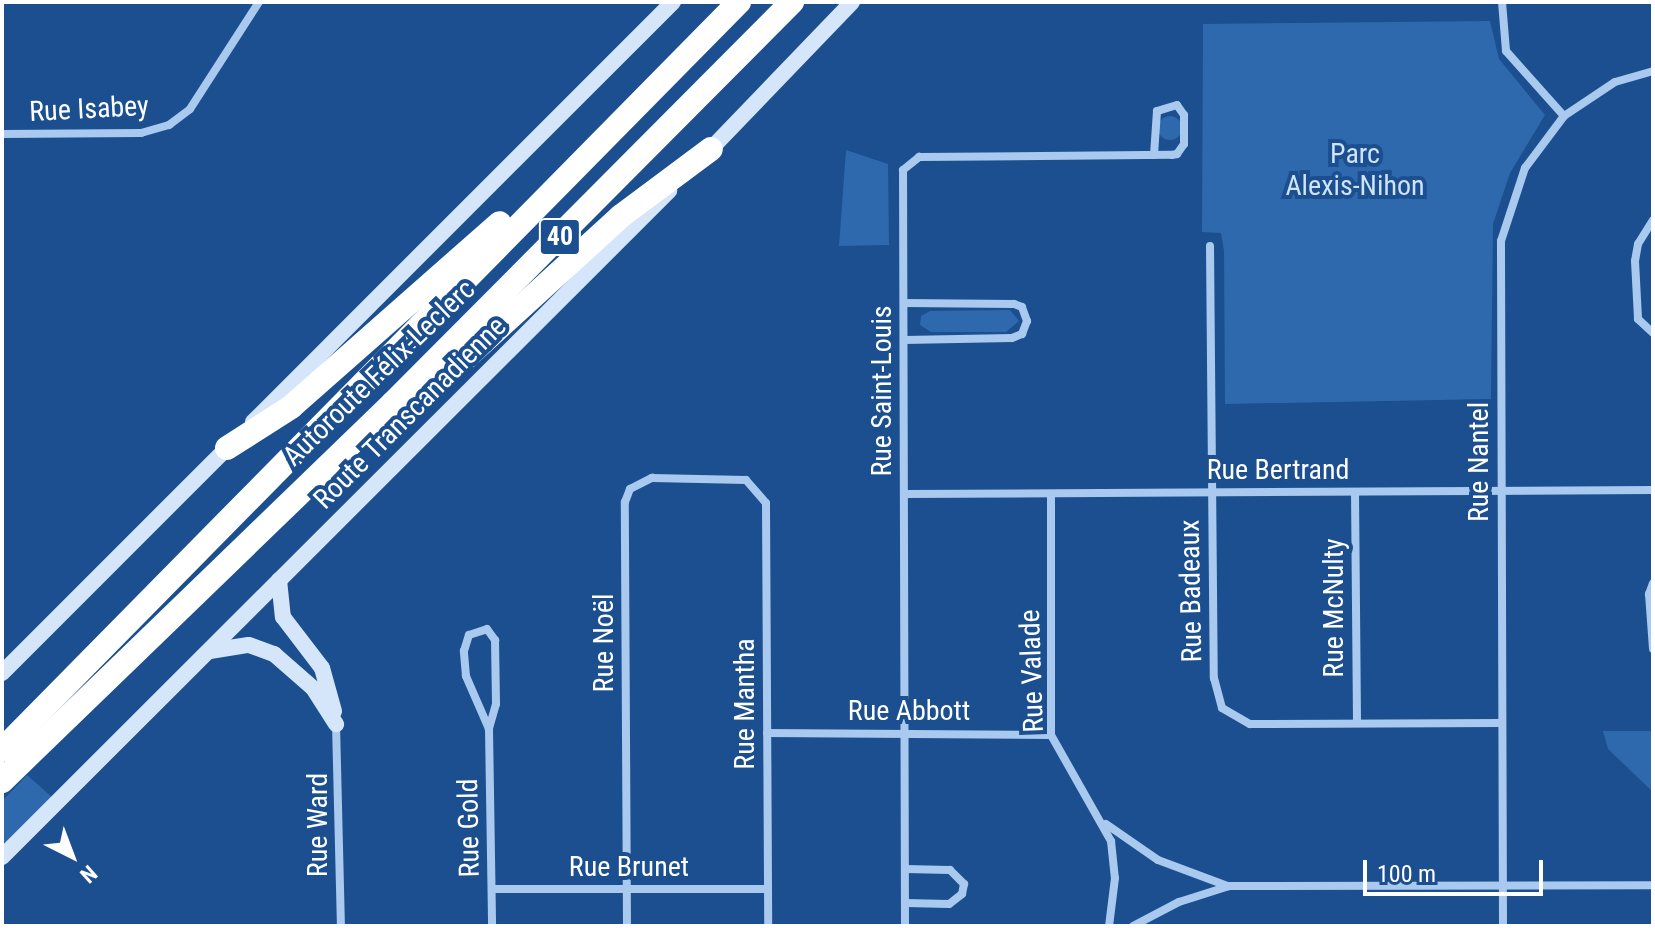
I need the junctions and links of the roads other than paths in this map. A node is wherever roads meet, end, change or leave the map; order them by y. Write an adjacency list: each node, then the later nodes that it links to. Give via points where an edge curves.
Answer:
1 (259, 2): 10 (street, Rue Isabey, via 190,109 169,125 141,133)
2 (673, 2): 18 (main road)
3 (739, 2): 8 (highway, Autoroute Félix-Leclerc / 40)
4 (792, 2): 26 (highway, Autoroute Félix-Leclerc / 40)
5 (852, 2): 11 (main road, Route Transcanadienne)
6 (1502, 2): 9 (street, via 1506,51)
7 (1653, 71): 9 (street, Rue Nantel, via 1615,82)
8 (636, 106): 18 (highway, via 291,407); 32 (highway, Autoroute Félix-Leclerc / 40)
9 (1564, 116): 21 (street, Rue Nantel, via 1525,168 1501,241)
10 (2, 134)
11 (711, 149): 26 (highway, via 621,216 490,341 333,477); 27 (main road, Route Transcanadienne)
12 (1154, 155): 12 (street, Rue Saint-Louis, via 1182,150 1184,115 1177,105 1157,111); 15 (street, Rue Saint-Louis, via 912,158 903,170)
13 (1653, 220): 16 (street, via 1638,244 1635,261 1635,309 1643,327)
14 (1210, 246): 23 (street, Rue Badeaux)
15 (904, 303): 17 (street, Rue Saint-Louis); 17 (street, via 1014,304 1022,307 1027,321 1022,334 1012,338)
16 (1653, 333)
17 (904, 340): 24 (street, Rue Saint-Louis)
18 (227, 448): 31 (main road)
19 (755, 485): 38 (street, Rue Mantha, via 766,503); 49 (street, Rue Noël, via 746,480 652,478 630,489 625,502)
20 (1653, 490): 21 (street, Rue Bertrand)
21 (1502, 491): 22 (street, Rue Bertrand); 34 (street, Rue Nantel)
22 (1355, 492): 23 (street, Rue Bertrand); 33 (street, Rue McNulty)
23 (1212, 493): 25 (street, Rue Bertrand); 33 (street, Rue Badeaux, via 1215,690 1227,714 1250,724)
24 (904, 494): 25 (street, Rue Bertrand); 37 (street, Rue Saint-Louis)
25 (1051, 495): 39 (street, Rue Valade)
26 (260, 530): 32 (highway, Autoroute Félix-Leclerc / 40)
27 (279, 580): 30 (main road, Route Transcanadienne); 35 (main road, via 283,617 325,673)
28 (1653, 583): 29 (street)
29 (1653, 649)
30 (208, 652): 35 (main road, via 249,645 274,654 313,688); 43 (main road, Route Transcanadienne)
31 (2, 673)
32 (54, 713): 40 (highway, Autoroute Félix-Leclerc / 40); 41 (highway, Autoroute Félix-Leclerc / 40)
33 (1357, 723): 34 (street)
34 (1502, 723): 45 (street, Rue Nantel)
35 (336, 724): 52 (street, Rue Ward)
36 (489, 729): 36 (street, Rue Gold, via 496,704 495,640 493,633 481,630 469,635 466,676); 48 (street, Rue Gold)
37 (906, 732): 38 (street, Rue Abbott); 39 (street, Rue Abbott); 44 (street, Rue Saint-Louis)
38 (767, 733): 50 (street, Rue Mantha)
39 (1051, 735): 42 (street, Rue Valade)
40 (2, 750)
41 (2, 781)
42 (1103, 821): 47 (street, via 1158,860); 57 (street, Rue Valade, via 1115,878)
43 (2, 857)
44 (905, 869): 51 (street, Rue Saint-Louis); 51 (street, via 950,870 964,884 962,894 949,904)
45 (1502, 884): 46 (street); 47 (street); 59 (street, Rue Nantel)
46 (1653, 885)
47 (1229, 886): 58 (street, via 1179,902)
48 (492, 889): 49 (street, Rue Brunet); 53 (street, Rue Gold)
49 (627, 889): 50 (street, Rue Brunet); 54 (street, Rue Noël)
50 (767, 889): 55 (street, Rue Mantha)
51 (905, 903): 56 (street, Rue Saint-Louis)
52 (341, 926)
53 (492, 926)
54 (627, 926)
55 (768, 926)
56 (905, 926)
57 (1109, 926)
58 (1133, 926)
59 (1503, 926)

